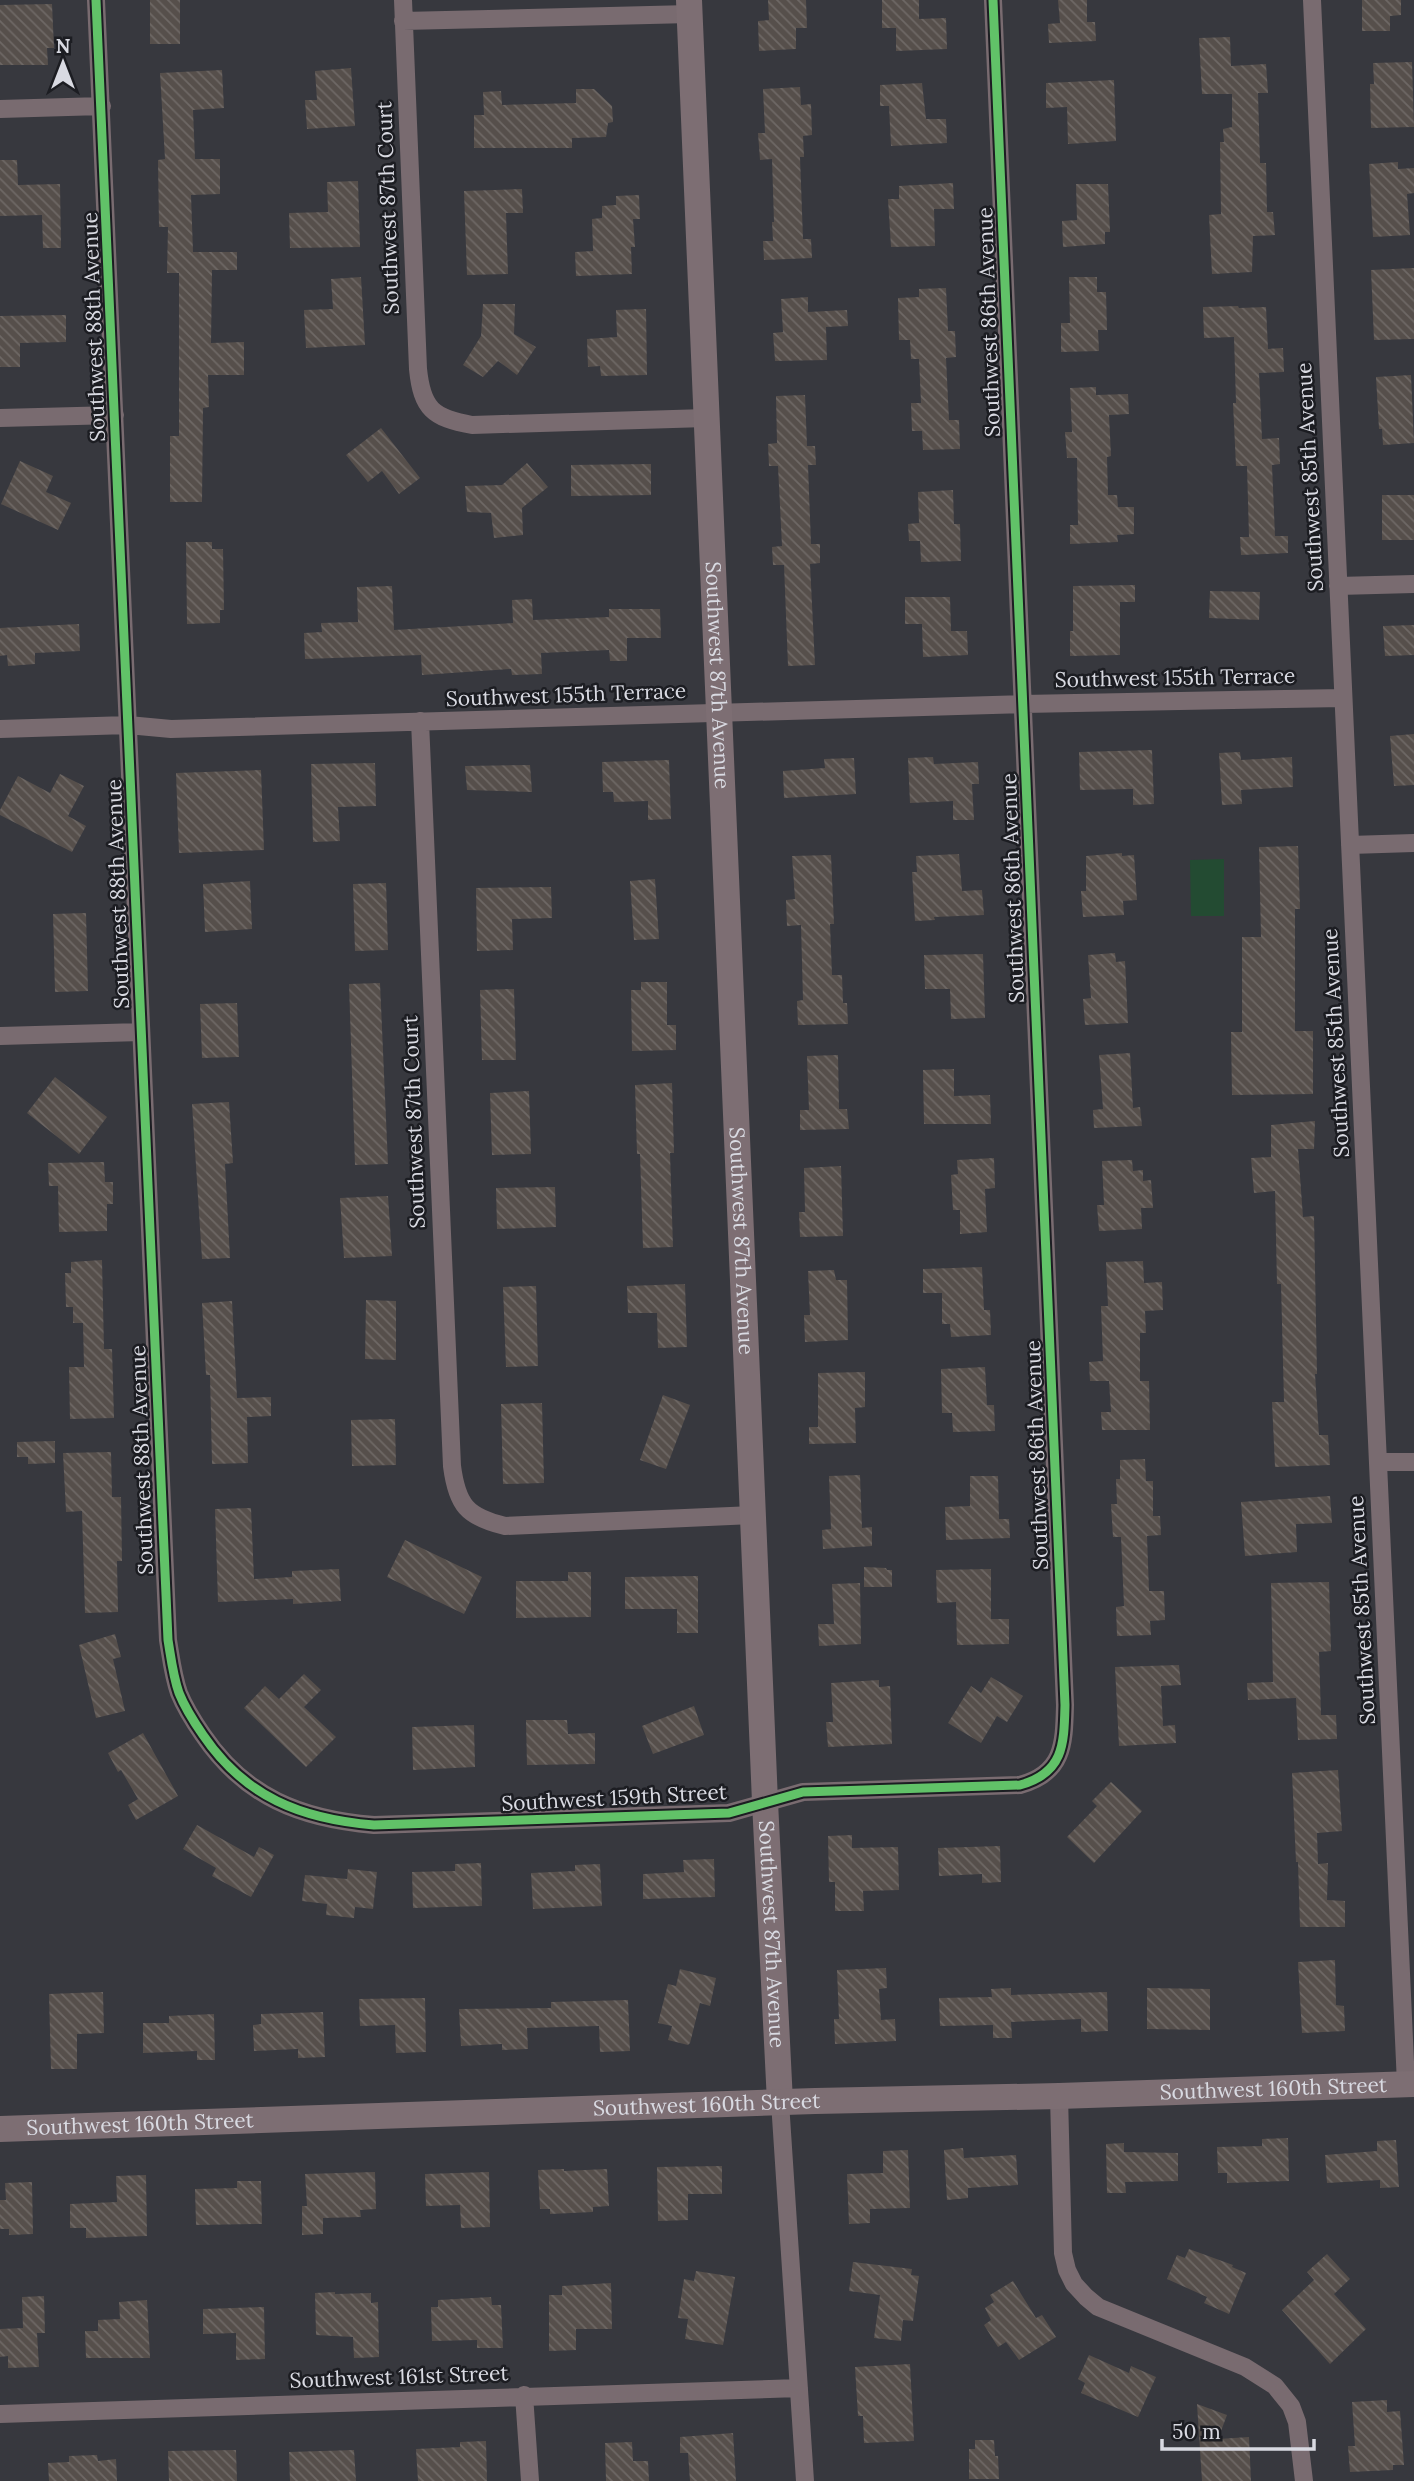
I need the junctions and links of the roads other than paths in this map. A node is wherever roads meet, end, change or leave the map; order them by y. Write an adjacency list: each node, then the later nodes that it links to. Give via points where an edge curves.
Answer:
1 (96, 0): 7 (street, Southwest 88th Avenue)
2 (402, 0): 6 (street, Southwest 87th Court)
3 (993, 0): 15 (street, Southwest 86th Avenue)
4 (1312, 0): 13 (street, Southwest 85th Avenue)
5 (690, 7): 6 (street); 11 (street, Southwest 87th Avenue)
6 (403, 21): 11 (street, Southwest 87th Court, via 418,369 422,394 431,411 456,422 487,426)
7 (102, 106): 8 (street); 9 (street, Southwest 88th Avenue)
8 (0, 108)
9 (115, 415): 10 (street); 18 (street, Southwest 88th Avenue)
10 (0, 418)
11 (706, 418): 16 (street, Southwest 87th Avenue)
12 (1414, 584): 13 (street)
13 (1338, 586): 14 (street, Southwest 85th Avenue)
14 (1343, 698): 15 (street, Southwest 155th Terrace); 21 (street, Southwest 85th Avenue)
15 (1023, 704): 16 (street, Southwest 155th Terrace); 28 (street, Southwest 86th Avenue, via 1065,1705 1063,1747)
16 (720, 713): 17 (street, Southwest 155th Terrace); 26 (street, Southwest 87th Avenue)
17 (421, 721): 18 (street, Southwest 155th Terrace, via 171,729); 26 (street, Southwest 87th Court, via 452,1466 459,1497 472,1514 517,1527)
18 (128, 725): 19 (street, Southwest 155th Terrace); 22 (street, Southwest 88th Avenue)
19 (0, 729)
20 (1414, 843): 21 (street)
21 (1350, 845): 24 (street, Southwest 85th Avenue)
22 (141, 1032): 23 (street); 27 (street, Southwest 88th Avenue, via 168,1640 180,1694 197,1727)
23 (0, 1037)
24 (1378, 1462): 25 (street); 30 (street, Southwest 85th Avenue)
25 (1414, 1462)
26 (753, 1515): 29 (street, Southwest 87th Avenue)
27 (230, 1769): 29 (street, Southwest 159th Street, via 293,1810 374,1825 729,1813)
28 (1049, 1770): 29 (street, Southwest 159th Street, via 1020,1785 803,1792)
29 (765, 1802): 32 (street, Southwest 87th Avenue)
30 (1410, 2084): 31 (street, Southwest 160th Street)
31 (1059, 2096): 32 (street, Southwest 160th Street); 39 (street, via 1061,2235 1074,2284 1098,2306 1245,2367 1275,2386 1297,2422)
32 (780, 2102): 33 (street, Southwest 160th Street); 34 (street, Southwest 87th Avenue)
33 (0, 2129)
34 (799, 2388): 35 (street, Southwest 161st Street); 38 (street, Southwest 87th Avenue)
35 (524, 2395): 36 (street, Southwest 161st Street); 37 (street)
36 (0, 2414)
37 (530, 2481)
38 (805, 2481)
39 (1304, 2481)

